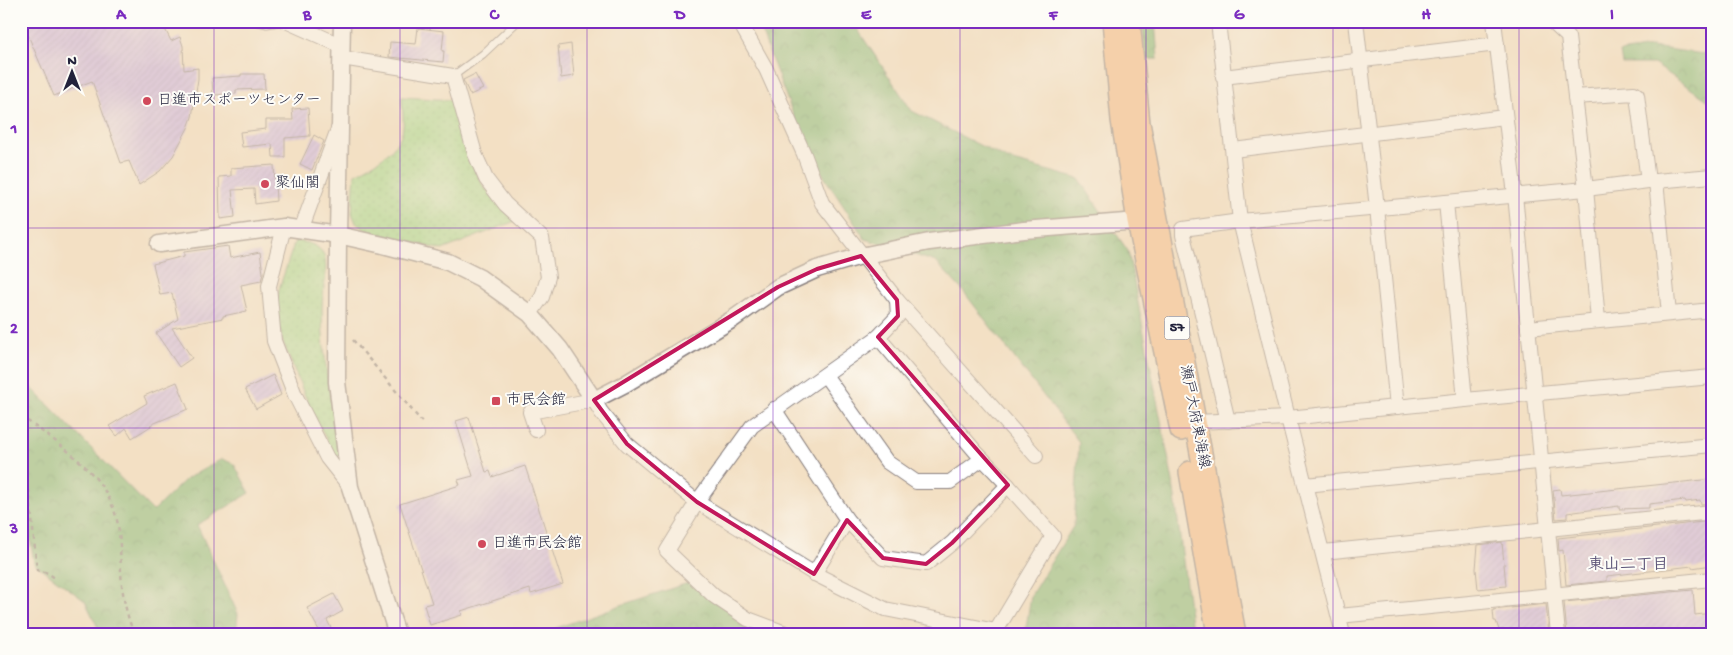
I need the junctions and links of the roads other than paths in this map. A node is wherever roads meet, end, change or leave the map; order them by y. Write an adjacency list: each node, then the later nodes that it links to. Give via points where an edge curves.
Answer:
1 (254, 21): 2 (lane, via 267,24)
2 (286, 21): 13 (street)
3 (342, 21): 13 (street)
4 (518, 21): 15 (lane, via 483,54)
5 (739, 21): 34 (street, via 766,69 822,203)
6 (1113, 21): 28 (main road, 瀬戸大府東海線 / 57, via 1122,120)
7 (1129, 21): 51 (main road, 瀬戸大府東海線 / 57, via 1139,123)
8 (1218, 21): 16 (street)
9 (1356, 21): 14 (street)
10 (1494, 21): 12 (street)
11 (1551, 21): 17 (street, via 1568,37)
12 (1497, 44): 14 (street); 18 (street)
13 (342, 52): 15 (street); 19 (street)
14 (1361, 61): 16 (street); 20 (street)
15 (453, 76): 37 (street, via 475,154 486,179 506,204 542,238 548,277 542,297)
16 (1224, 77): 21 (street)
17 (1575, 97): 23 (street, via 1638,95); 24 (street)
18 (1505, 117): 20 (street); 25 (street)
19 (341, 122): 31 (street); 32 (street)
20 (1369, 133): 21 (street); 27 (street)
21 (1233, 150): 29 (street)
22 (1712, 176): 23 (street)
23 (1652, 181): 24 (street); 38 (street)
24 (1586, 189): 25 (street); 39 (street)
25 (1515, 195): 26 (street); 40 (street)
26 (1446, 202): 27 (street); 46 (street)
27 (1377, 208): 29 (street); 47 (street)
28 (1138, 221): 34 (street, via 938,240); 71 (main road, 瀬戸大府東海線 / 57, via 1188,464)
29 (1240, 222): 49 (street); 50 (street, via 1182,231)
30 (284, 228): 31 (street); 33 (street); 59 (street, via 269,286 274,341 295,394 327,458)
31 (301, 230): 32 (street)
32 (338, 235): 37 (street, via 448,262 480,278); 59 (street, via 337,382)
33 (159, 244)
34 (861, 256): 35 (street); 45 (street, via 817,269 778,287 733,319)
35 (897, 300): 41 (street, via 898,316); 54 (street)
36 (1712, 310): 38 (street)
37 (530, 314): 45 (street, via 560,349)
38 (1669, 314): 39 (street)
39 (1598, 320): 40 (street)
40 (1528, 328): 44 (street)
41 (878, 337): 42 (street); 55 (street)
42 (825, 375): 48 (street); 55 (street, via 887,462 916,482 950,482)
43 (1712, 377): 44 (street)
44 (1535, 394): 46 (street); 56 (street)
45 (594, 400): 52 (street, via 530,412); 60 (street, via 628,444)
46 (1465, 400): 47 (street)
47 (1397, 407): 49 (street)
48 (774, 409): 60 (street, via 752,426); 62 (street)
49 (1288, 418): 50 (street); 58 (street)
50 (1228, 421): 51 (street)
51 (1195, 422): 72 (main road, 瀬戸大府東海線 / 57)
52 (536, 430)
53 (1712, 445): 56 (street)
54 (1036, 456)
55 (982, 459): 57 (street)
56 (1541, 461): 58 (street); 63 (street)
57 (1008, 484): 62 (street, via 952,543 926,564 882,558); 65 (street, via 1053,536 996,631 885,610)
58 (1305, 484): 64 (street)
59 (350, 487): 69 (street)
60 (697, 502): 65 (street); 70 (street, via 667,551 714,596 748,619)
61 (1712, 512): 63 (street)
62 (848, 520): 65 (street)
63 (1548, 529): 64 (street); 67 (street)
64 (1323, 552): 68 (street)
65 (814, 574)
66 (1712, 579): 67 (street)
67 (1554, 595): 68 (street); 74 (street)
68 (1339, 616): 73 (street)
69 (397, 634)
70 (788, 634)
71 (1218, 634)
72 (1235, 634)
73 (1343, 634)
74 (1558, 634)

